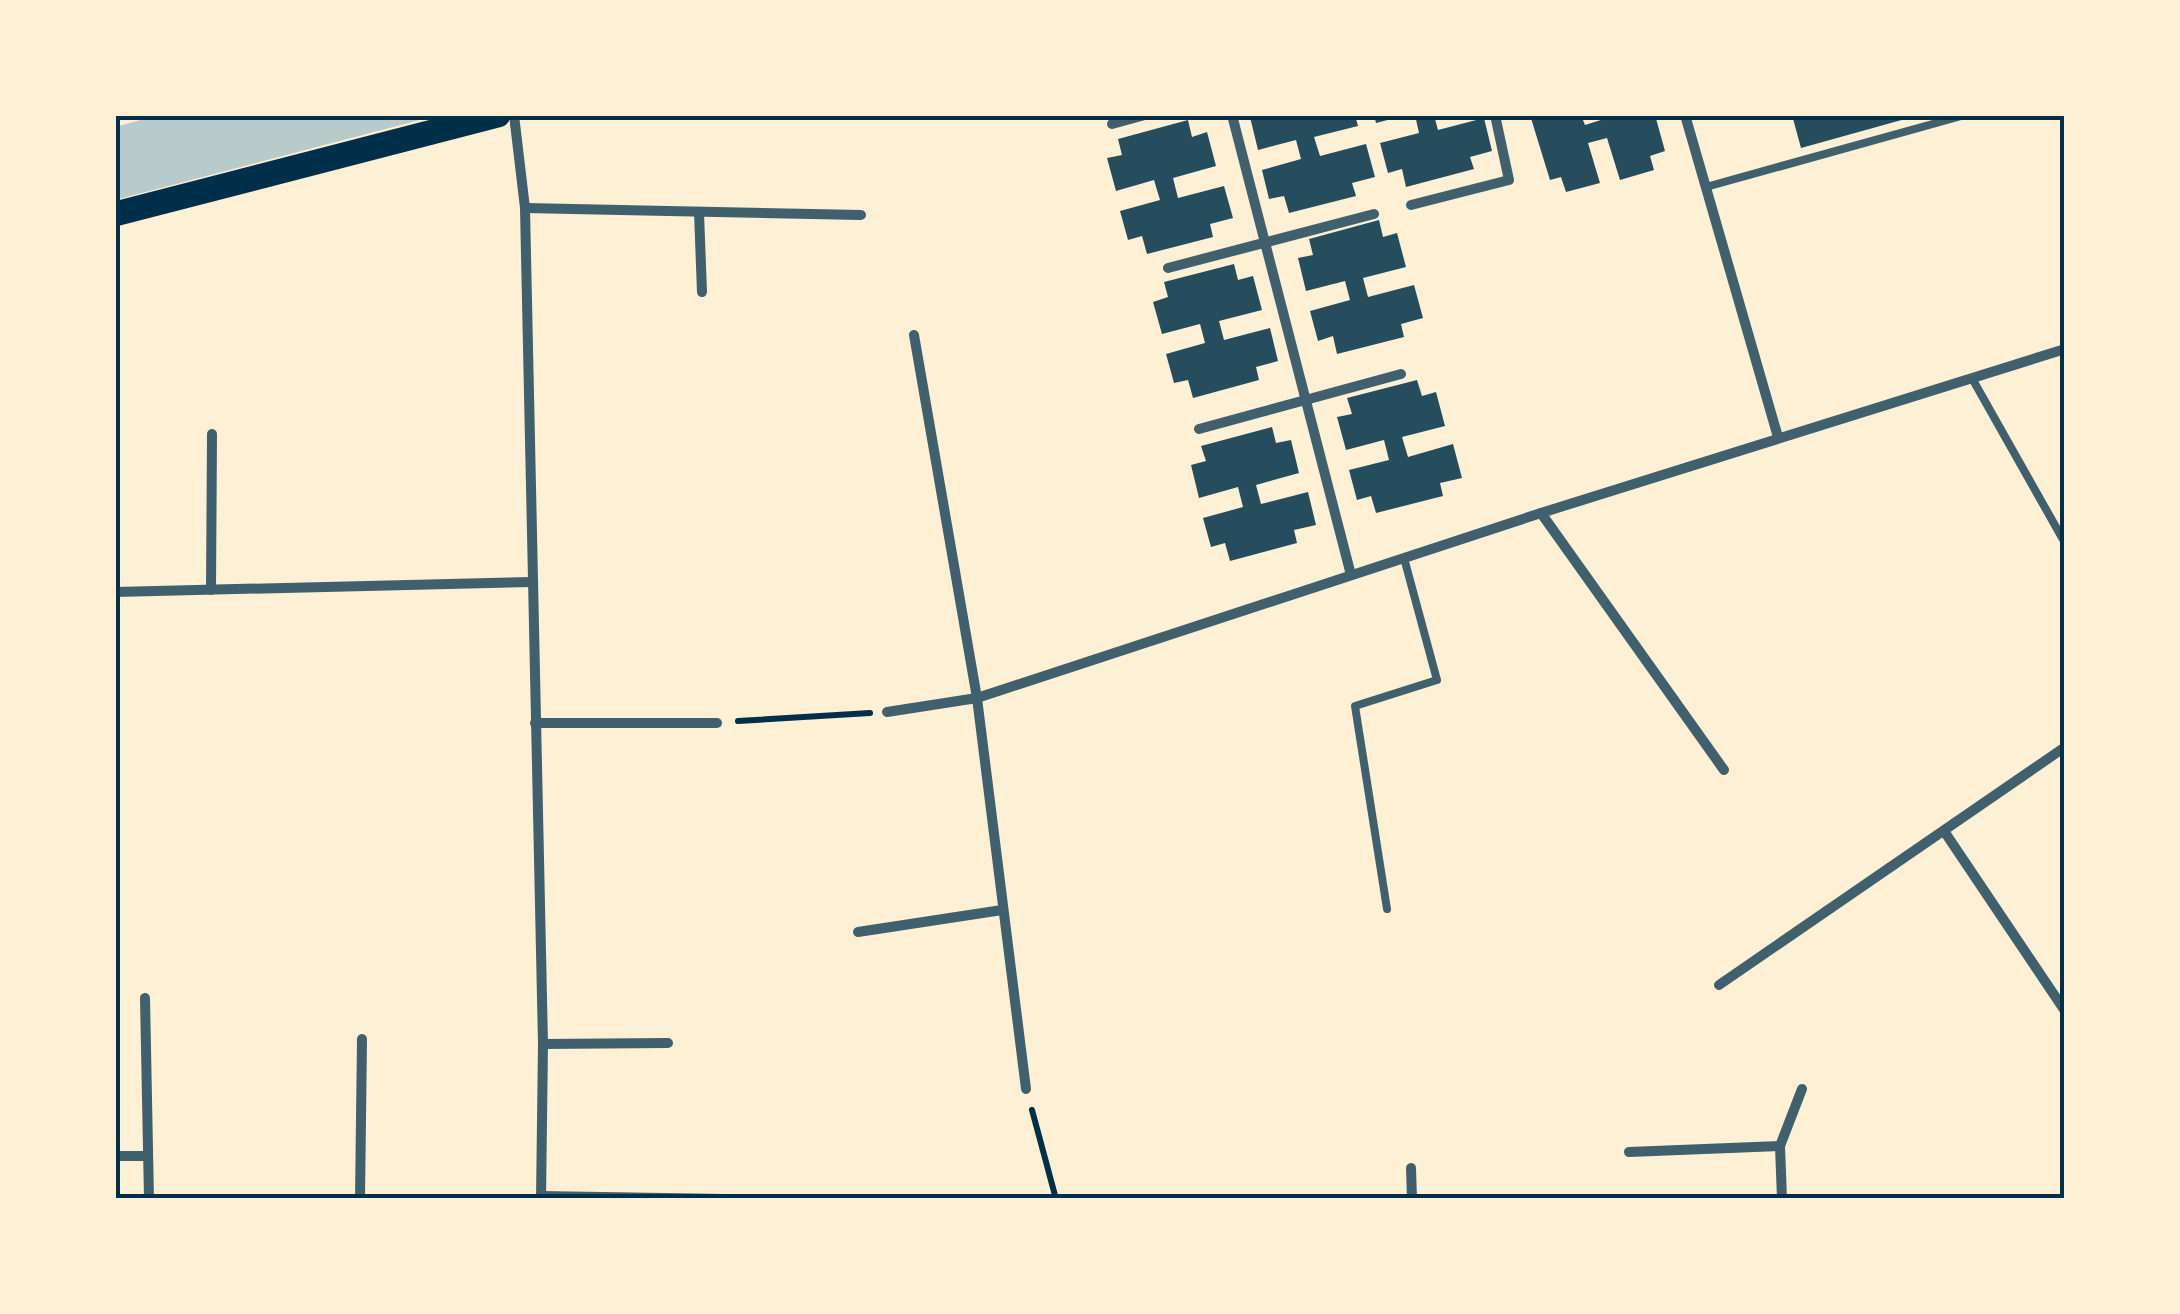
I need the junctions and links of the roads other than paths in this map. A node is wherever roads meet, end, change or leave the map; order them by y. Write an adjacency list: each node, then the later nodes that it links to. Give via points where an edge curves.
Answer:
1 (498, 115): 12 (main road)
2 (514, 115): 11 (street)
3 (1145, 115): 8 (street)
4 (1232, 115): 16 (street)
5 (1494, 115): 10 (street, via 1510,180)
6 (1685, 115): 9 (street)
7 (1965, 115): 9 (lane)
8 (1112, 124)
9 (1706, 187): 26 (street)
10 (1411, 205)
11 (525, 208): 13 (street); 31 (street)
12 (115, 214)
13 (699, 214): 15 (street); 18 (street)
14 (1374, 214): 16 (street)
15 (861, 215)
16 (1265, 243): 17 (street); 23 (street)
17 (1168, 268)
18 (702, 292)
19 (914, 335): 34 (street)
20 (2065, 350): 22 (street)
21 (1401, 374): 23 (street)
22 (1973, 380): 26 (street); 28 (lane)
23 (1306, 401): 24 (street); 30 (street)
24 (1200, 429)
25 (212, 434): 32 (street)
26 (1778, 437): 27 (street)
27 (1541, 513): 29 (street); 39 (street)
28 (2065, 544)
29 (1404, 558): 30 (street); 41 (lane, via 1437,680 1355,706)
30 (1351, 575): 34 (street)
31 (532, 582): 32 (street); 36 (street)
32 (211, 590): 33 (street)
33 (115, 592)
34 (977, 698): 35 (street); 42 (street)
35 (887, 712)
36 (535, 723): 37 (street); 48 (street)
37 (717, 723)
38 (2065, 747): 40 (street)
39 (1724, 770)
40 (1944, 831): 44 (street); 46 (street)
41 (1387, 909)
42 (1002, 910): 43 (street); 51 (street)
43 (858, 932)
44 (1719, 985)
45 (144, 998): 55 (street)
46 (2065, 1012)
47 (362, 1039): 59 (street)
48 (543, 1044): 49 (street); 57 (street)
49 (668, 1044)
50 (1802, 1088): 52 (street)
51 (1026, 1089)
52 (1780, 1146): 53 (street); 62 (street)
53 (1629, 1152)
54 (115, 1156): 55 (street)
55 (146, 1156): 58 (street)
56 (1412, 1168): 61 (street)
57 (541, 1197): 60 (street)
58 (149, 1199)
59 (360, 1199)
60 (725, 1199)
61 (1412, 1199)
62 (1782, 1199)

